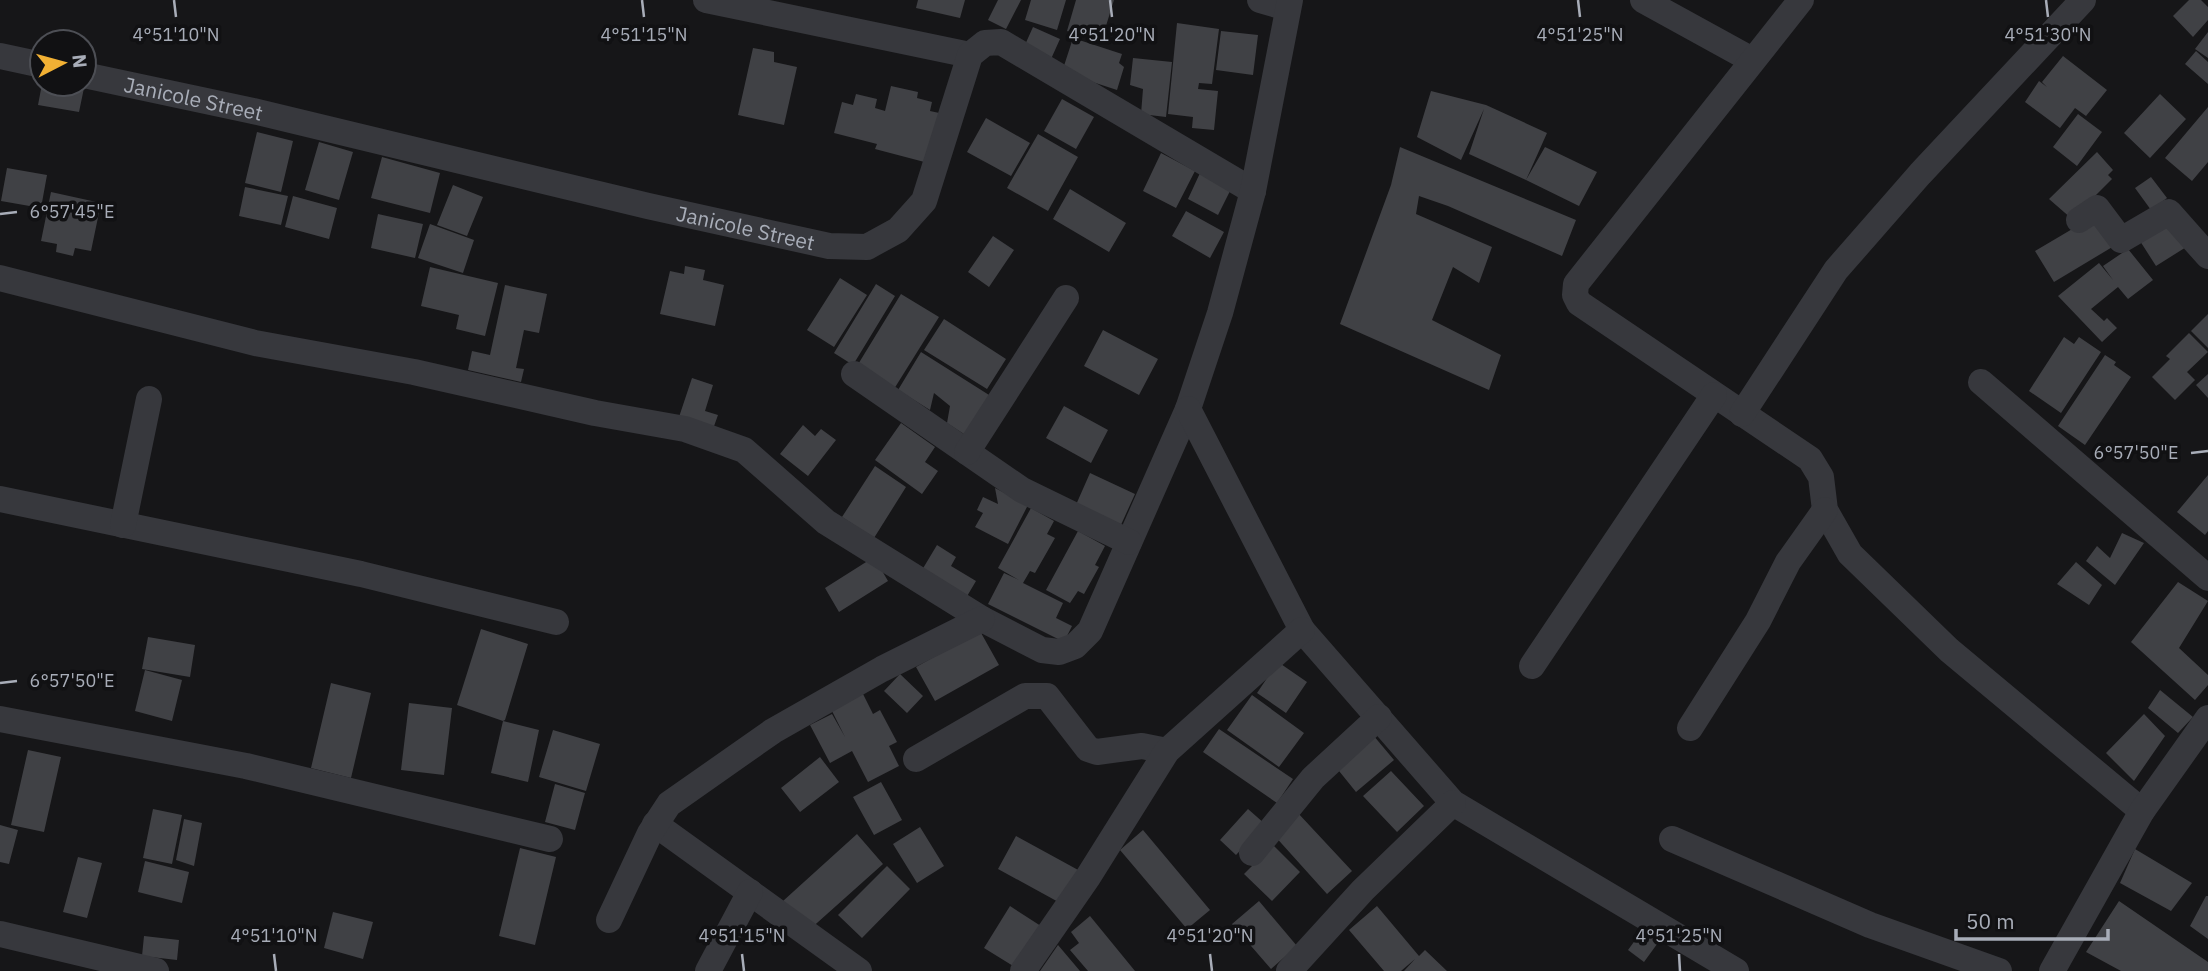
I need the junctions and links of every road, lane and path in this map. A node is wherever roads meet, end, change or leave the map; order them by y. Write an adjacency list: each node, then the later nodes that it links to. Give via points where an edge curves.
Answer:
1 (706, 0): 7 (street)
2 (1260, 0): 6 (street)
3 (1643, 0): 9 (street)
4 (1801, 0): 9 (street)
5 (2083, 0): 22 (street, via 1836,270)
6 (1289, 4): 12 (street)
7 (970, 55): 11 (street, Janicole Street, via 923,201 898,230 867,247 829,246); 12 (street, via 985,43 1001,42)
8 (0, 56): 10 (street)
9 (1752, 60): 19 (street, via 1576,284 1579,303)
10 (28, 62)
11 (98, 78)
12 (1253, 191): 21 (street)
13 (2079, 220): 14 (street, via 2097,208 2121,240 2169,212)
14 (2208, 256)
15 (0, 278): 29 (street, via 255,343 685,429 744,450 825,522)
16 (1066, 298): 23 (street)
17 (855, 374): 23 (street)
18 (1981, 382): 28 (street)
19 (1714, 395): 22 (street); 32 (street)
20 (149, 399): 26 (street)
21 (1188, 409): 27 (street); 31 (street)
22 (1742, 414): 25 (street, via 1810,459 1821,477)
23 (968, 452): 27 (street, via 1022,490)
24 (0, 499): 26 (street)
25 (1825, 510): 36 (street, via 1787,562 1758,621); 40 (street, via 1850,554 1949,650)
26 (123, 525): 30 (street, via 361,574)
27 (1129, 542): 29 (street, via 1090,631 1075,646 1059,652 1042,650)
28 (2208, 578)
29 (982, 619): 41 (street, via 773,731 669,804)
30 (556, 622)
31 (1302, 631): 33 (street); 37 (street)
32 (1532, 666)
33 (1379, 717): 39 (street); 44 (street, via 1313,778)
34 (2208, 718): 40 (street)
35 (0, 719): 42 (street, via 246,766)
36 (1690, 728)
37 (1167, 751): 38 (street, via 1142,746 1088,749 1047,696 1025,696); 51 (street)
38 (916, 759)
39 (1453, 803): 52 (street, via 1363,890); 53 (street)
40 (2142, 811): 55 (street)
41 (655, 824): 45 (street); 46 (street)
42 (550, 839)
43 (1672, 839): 54 (street, via 1870,925)
44 (1252, 853)
45 (750, 892): 49 (street); 50 (street)
46 (609, 920)
47 (0, 934): 48 (street)
48 (156, 971)
49 (708, 971)
50 (859, 971)
51 (1023, 971)
52 (1289, 971)
53 (1736, 971)
54 (1999, 971)
55 (2052, 971)

